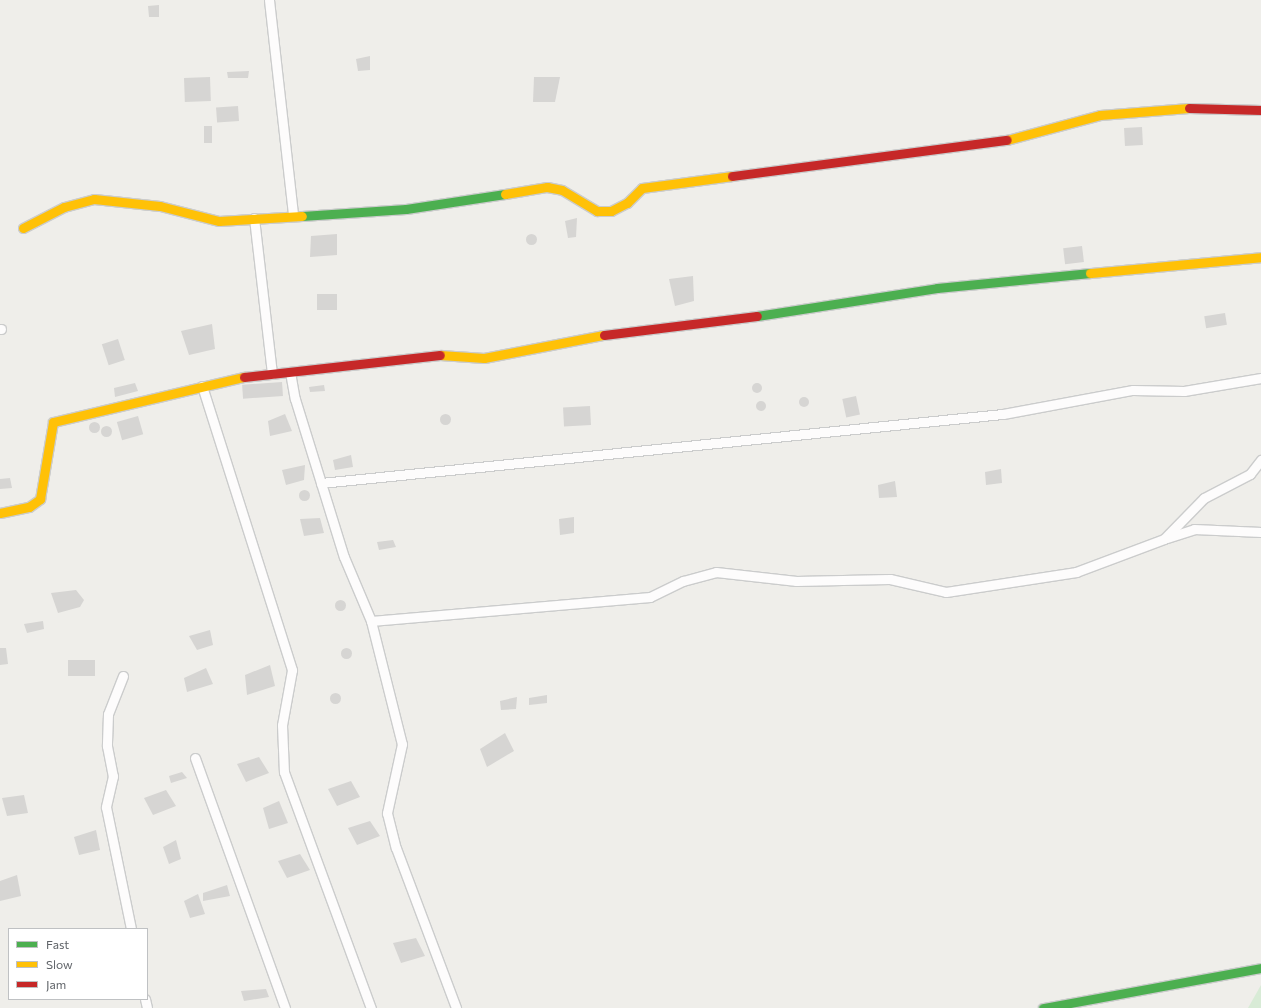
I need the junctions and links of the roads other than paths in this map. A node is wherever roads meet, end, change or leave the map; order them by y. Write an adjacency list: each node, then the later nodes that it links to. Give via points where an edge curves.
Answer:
1 (269, 0): 3 (street)
2 (1261, 110): 3 (street, via 1214,106 1100,115 992,144 873,156 642,188 627,203 611,211 597,211 562,190 547,187 406,209)
3 (293, 215): 4 (street)
4 (254, 218): 5 (street, via 219,221 160,206 94,199 64,207); 8 (street)
5 (23, 228)
6 (1261, 257): 7 (street, via 937,288 801,312 620,332 484,358 450,354)
7 (290, 372): 8 (street); 12 (street, via 295,400)
8 (272, 374): 10 (street, via 230,379)
9 (1261, 378): 12 (street, via 1184,391 1133,390 1002,414)
10 (202, 386): 13 (street, via 136,405 53,422 40,499 29,507); 22 (street, via 292,670 282,725 284,772)
11 (1261, 460): 15 (street, via 1250,474 1204,498)
12 (321, 483): 16 (street, via 344,557)
13 (0, 513)
14 (1261, 532): 15 (street, via 1194,529)
15 (1164, 539): 16 (street, via 1076,572 946,592 890,579 796,581 716,572 683,581 650,597)
16 (371, 621): 23 (street, via 402,744 387,813 398,859)
17 (123, 676): 19 (street, via 108,714 107,746 113,776 106,807)
18 (195, 758): 21 (street)
19 (131, 928)
20 (1261, 968): 24 (street)
21 (285, 1008)
22 (371, 1008)
23 (456, 1008)
24 (1043, 1008)

